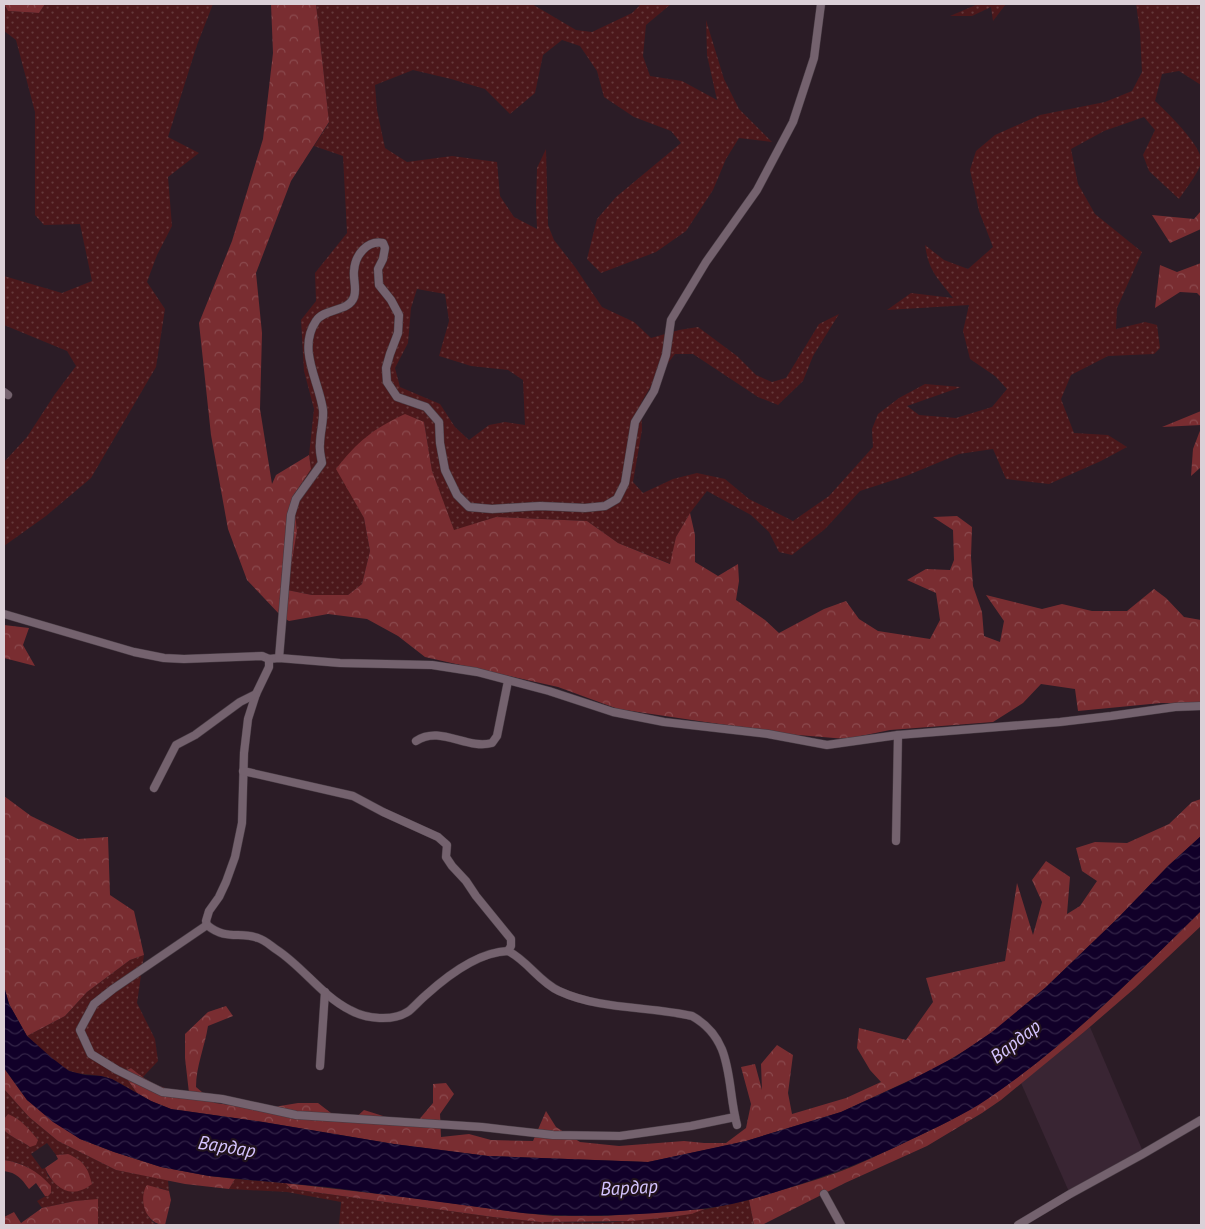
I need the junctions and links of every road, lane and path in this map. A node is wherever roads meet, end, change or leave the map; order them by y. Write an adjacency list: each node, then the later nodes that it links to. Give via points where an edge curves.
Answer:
1 (821, 4): 3 (street, via 814,58 793,122 757,190 706,262 671,320 666,355 654,391 635,422 625,483 618,499 605,506 492,510 470,507 457,495 445,470 438,422 426,407 397,397 387,382 386,368 398,333 399,315 379,285 378,268 383,259 383,243 371,243 365,247 354,270 354,299 347,306 316,319 310,335 308,348 323,410 322,463 296,499 291,515)
2 (4, 614): 4 (street, via 164,658 262,656)
3 (279, 658): 4 (street); 5 (street, via 432,665)
4 (269, 659): 6 (street, via 269,667)
5 (508, 681): 8 (street, via 613,712 827,745); 9 (street, via 492,743 480,744 434,734)
6 (256, 694): 10 (street, via 248,720); 11 (street, via 176,746)
7 (1201, 706): 8 (street)
8 (898, 735): 12 (street)
9 (416, 741)
10 (243, 771): 13 (street, via 242,823 235,857 223,890 209,911); 14 (street, via 353,796 438,837 447,845 446,856 452,866 511,939)
11 (154, 788)
12 (896, 840)
13 (208, 925): 14 (street, via 94,1004 80,1030 92,1054 162,1092 222,1099 296,1115 473,1126 554,1135 620,1136 736,1121 722,1048 718,1039 698,1020 685,1015 607,1005 562,992 544,982 526,963); 15 (street, via 227,934 258,938 279,951)
14 (508, 951): 15 (street, via 488,955 455,972 400,1015 363,1016 342,1006)
15 (326, 992): 16 (street)
16 (320, 1066)
17 (1201, 1120): 20 (street)
18 (824, 1194): 19 (street)
19 (841, 1225)
20 (1018, 1225)

